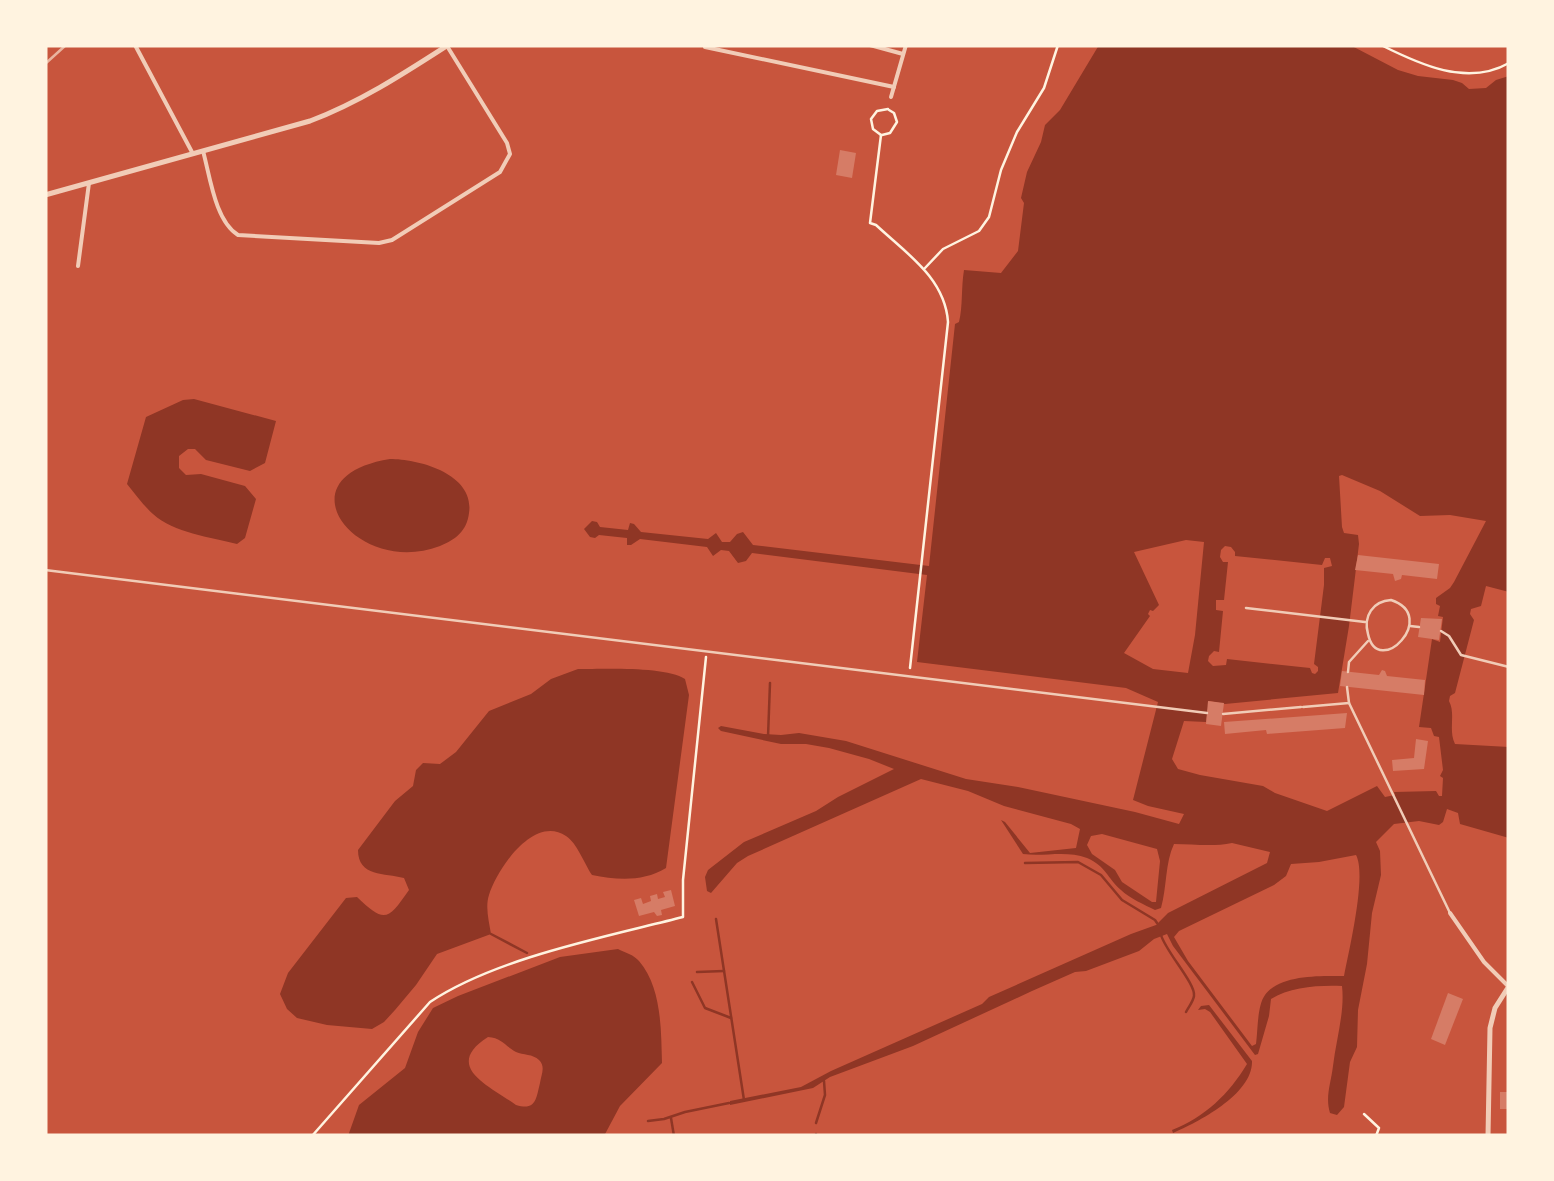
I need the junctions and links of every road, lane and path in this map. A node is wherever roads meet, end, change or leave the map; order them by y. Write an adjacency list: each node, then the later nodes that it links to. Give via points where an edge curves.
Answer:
1 (135, 45): 14 (street)
2 (448, 45): 13 (street, via 340,109); 13 (street, via 510,154 500,172 392,240 238,234 220,212)
3 (870, 45): 8 (street)
4 (906, 45): 8 (street)
5 (1058, 45): 18 (path, via 1044,88 1001,170 989,217)
6 (1381, 45): 9 (path, via 1428,68 1475,73)
7 (704, 47): 10 (street)
8 (903, 54): 10 (street)
9 (1509, 63)
10 (894, 87): 11 (street)
11 (891, 97)
12 (881, 135): 12 (path, via 897,122 888,109 871,119); 18 (path, via 870,223)
13 (203, 151): 14 (street)
14 (193, 154): 15 (street)
15 (89, 183): 16 (street); 17 (street)
16 (45, 195)
17 (78, 266)
18 (924, 270): 29 (path, via 944,296 948,322)
19 (45, 570): 26 (street)
20 (1246, 608): 21 (street)
21 (1366, 622): 22 (street, via 1374,605 1391,600 1404,606); 25 (street)
22 (1408, 626): 23 (street); 25 (street, via 1392,649 1376,649)
23 (1420, 627)
24 (1441, 631): 27 (street, via 1459,653)
25 (1369, 640): 28 (street)
26 (706, 651): 29 (street); 37 (path, via 683,917 530,958 452,987 430,1002)
27 (1509, 667)
28 (1348, 672)
29 (909, 677): 32 (street)
30 (1347, 687): 31 (street)
31 (1349, 702): 33 (street); 34 (street)
32 (1207, 712)
33 (1222, 714)
34 (1450, 913): 35 (street)
35 (1509, 987): 39 (street, via 1490,1028)
36 (1364, 1114): 38 (path, via 1379,1128)
37 (312, 1136)
38 (1376, 1136)
39 (1488, 1136)

